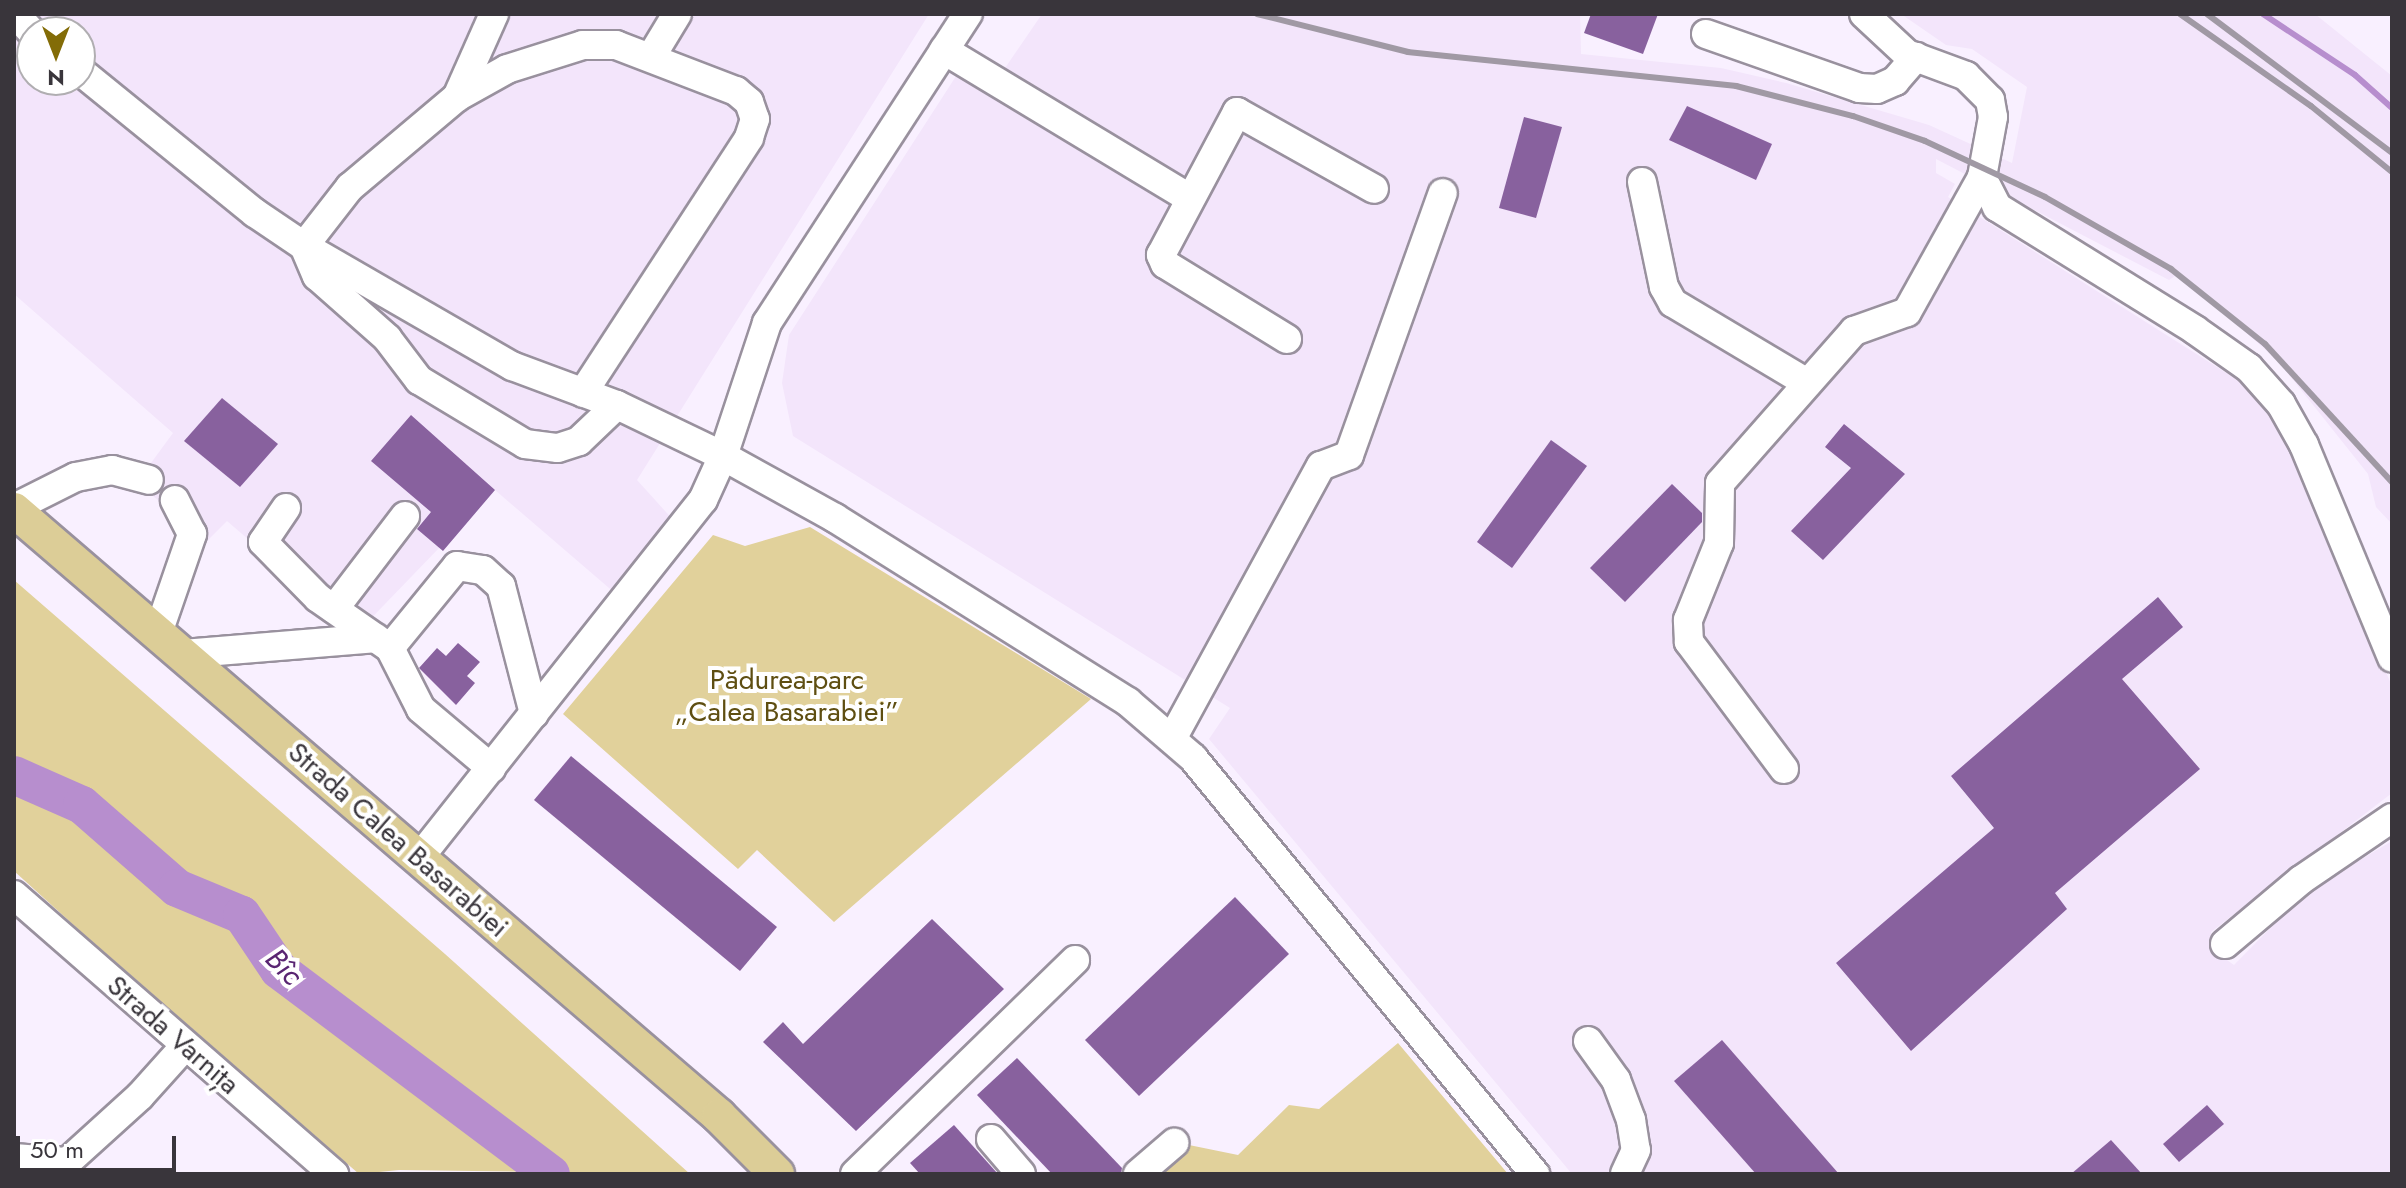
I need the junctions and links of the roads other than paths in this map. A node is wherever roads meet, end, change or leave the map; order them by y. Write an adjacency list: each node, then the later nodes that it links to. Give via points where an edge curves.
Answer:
1 (494, 14): 10 (street)
2 (677, 14): 7 (street)
3 (968, 14): 6 (street)
4 (1864, 14): 8 (street)
5 (1706, 34): 8 (street, via 1859,88 1877,89 1895,81)
6 (944, 50): 15 (street); 21 (street, via 767,323)
7 (651, 57): 10 (street, via 616,45 583,45 507,69); 19 (street, via 736,91 749,102 755,119 749,138)
8 (1916, 57): 11 (street, via 1966,76 1990,100 1993,117)
9 (96, 84): 16 (street, via 255,213)
10 (457, 97): 16 (street, via 350,187)
11 (1982, 177): 18 (street, via 1907,312 1854,331); 30 (street, via 1997,207 2195,330 2249,368 2281,404 2304,445)
12 (1642, 182): 18 (street, via 1668,297)
13 (1374, 189): 15 (street, via 1237,112)
14 (1443, 193): 32 (street, via 1349,455 1321,466)
15 (1188, 197): 17 (street, via 1161,255 1165,264)
16 (304, 246): 19 (street, via 512,366); 20 (street, via 317,276 387,338 419,380 525,444 558,448 579,441)
17 (1287, 339)
18 (1807, 383): 34 (street, via 1724,472 1719,543 1687,632 1689,642)
19 (583, 393): 20 (street)
20 (617, 405): 21 (street)
21 (723, 456): 31 (street, via 677,539); 32 (street, via 849,527 1128,702)
22 (149, 480): 25 (street, via 112,470 76,477)
23 (175, 500): 29 (street, via 192,534)
24 (286, 508): 27 (street, via 263,542)
25 (14, 509): 29 (main road, Strada Calea Basarabiei)
26 (405, 516): 27 (street)
27 (334, 609): 28 (street)
28 (383, 643): 29 (street); 31 (street, via 457,566 483,570 501,586); 33 (street, via 421,709)
29 (170, 644): 36 (main road, Strada Calea Basarabiei)
30 (2392, 657)
31 (534, 714): 33 (street)
32 (1173, 737): 52 (street)
33 (491, 768): 36 (street)
34 (1784, 769)
35 (2392, 818): 38 (street, via 2301,880)
36 (419, 858): 48 (main road, Strada Calea Basarabiei, via 719,1116)
37 (14, 895): 41 (street, Strada Varnița)
38 (2225, 944)
39 (1075, 960): 49 (street)
40 (1588, 1041): 53 (street, via 1616,1080 1631,1120 1636,1150)
41 (185, 1046): 45 (street, Strada Varnița); 46 (street, via 140,1096)
42 (991, 1139): 50 (street)
43 (1174, 1143): 51 (street)
44 (14, 1158): 46 (street)
45 (301, 1163): 47 (street, Strada Varnița)
46 (60, 1168)
47 (334, 1174)
48 (777, 1174)
49 (855, 1174)
50 (1021, 1174)
51 (1138, 1174)
52 (1535, 1174)
53 (1625, 1174)

